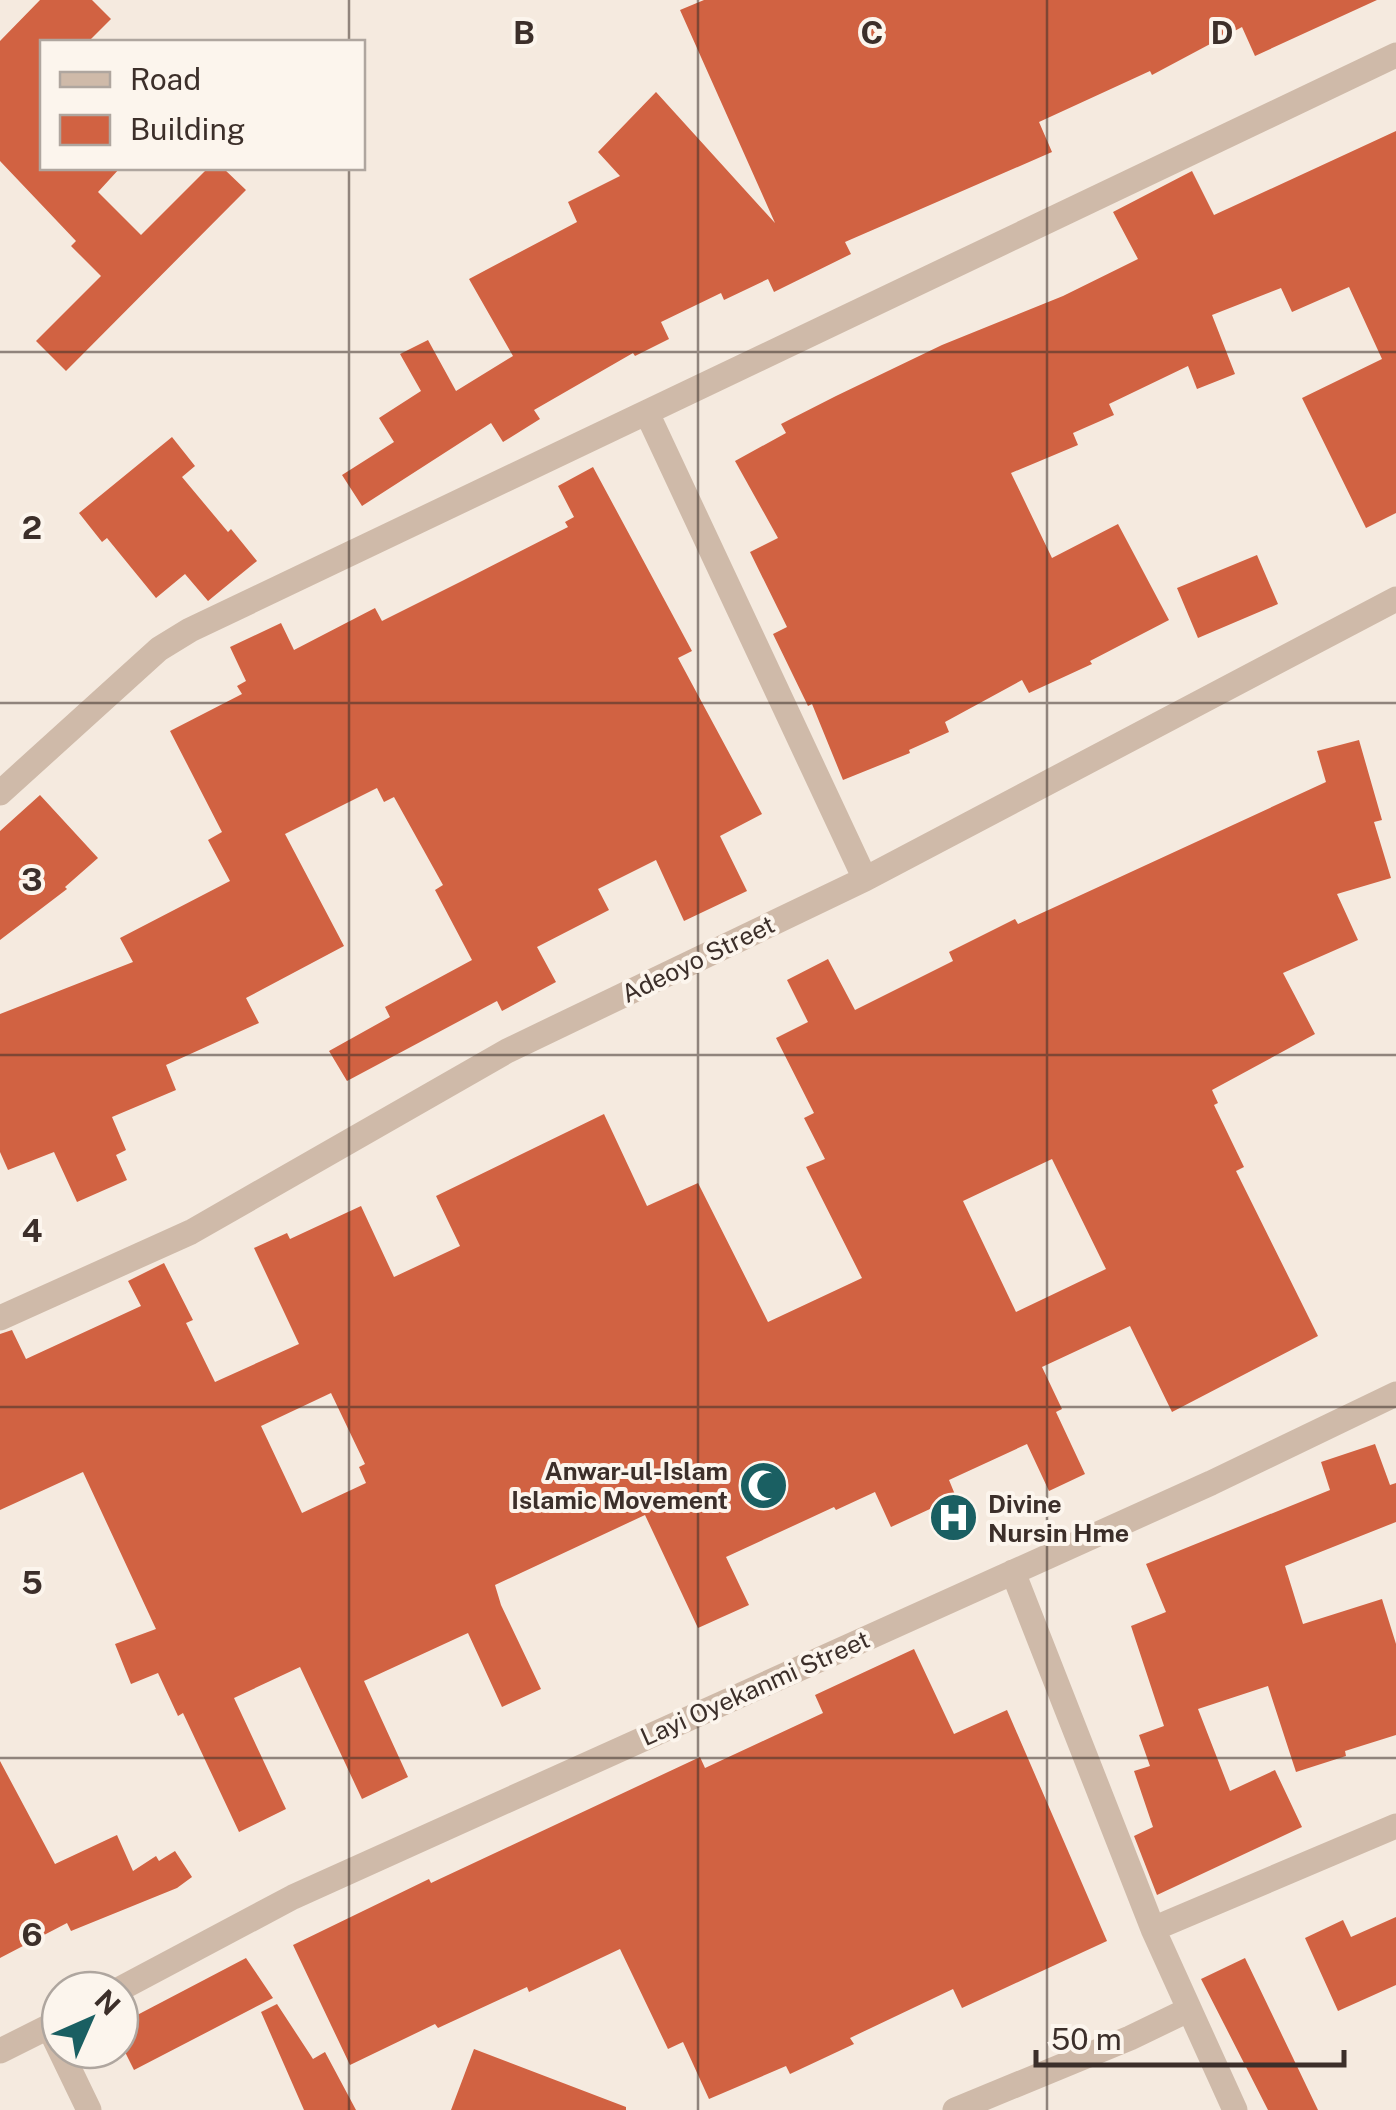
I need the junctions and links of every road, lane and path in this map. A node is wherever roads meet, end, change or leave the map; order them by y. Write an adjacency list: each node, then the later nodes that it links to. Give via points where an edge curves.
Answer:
1 (1396, 55): 2 (street)
2 (647, 413): 4 (street, via 190,630 160,649); 5 (street)
3 (1396, 599): 5 (street, Adeoyo Street)
4 (0, 792)
5 (866, 879): 6 (street, Adeoyo Street, via 507,1051 191,1232)
6 (0, 1318)
7 (1396, 1394): 8 (street, Layi Oyekanmi Street)
8 (1013, 1572): 10 (street); 11 (street, Layi Oyekanmi Street, via 293,1897)
9 (1396, 1826): 10 (street)
10 (1153, 1929): 12 (street)
11 (140, 1978)
12 (1188, 2010): 17 (street); 18 (street)
13 (40, 2031): 14 (street)
14 (0, 2052)
15 (73, 2070): 16 (street)
16 (89, 2110)
17 (954, 2110)
18 (1235, 2110)

